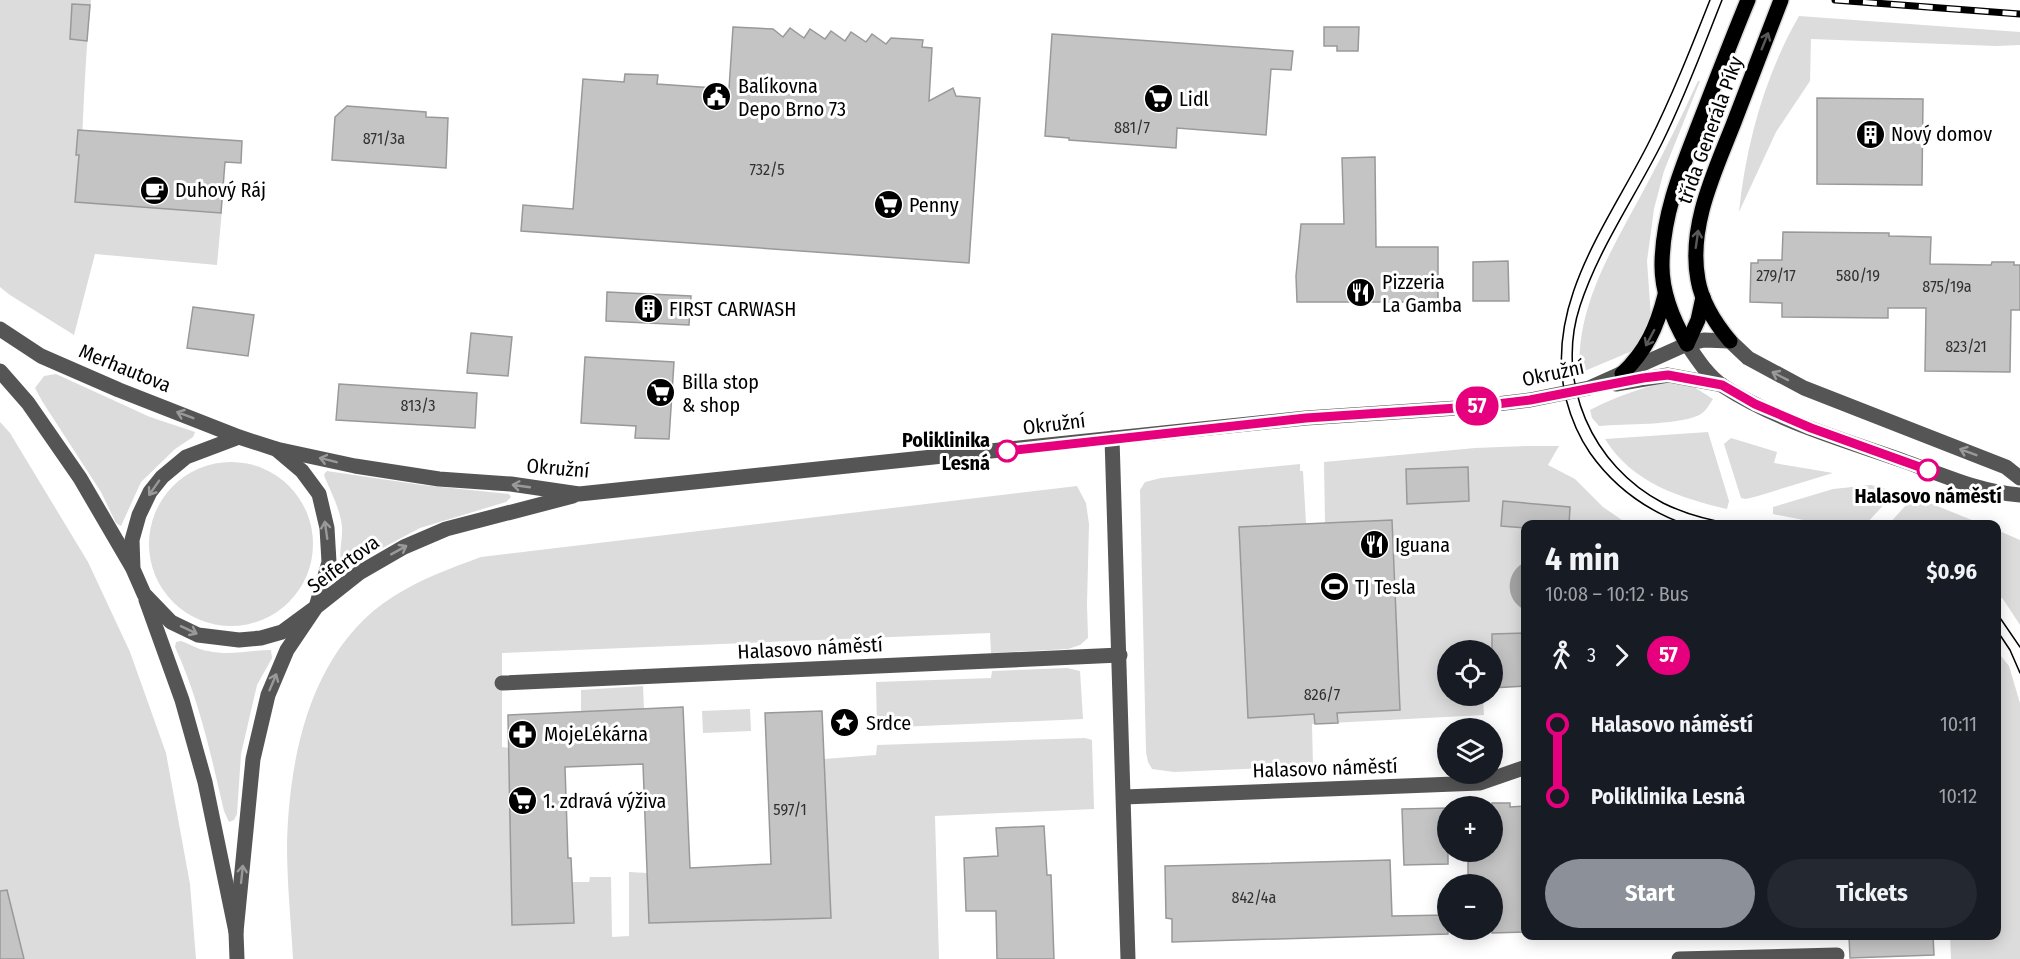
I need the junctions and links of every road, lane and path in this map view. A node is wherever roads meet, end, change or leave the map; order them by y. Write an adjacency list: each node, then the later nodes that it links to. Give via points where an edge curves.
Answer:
1 (1748, 0): 3 (main road, třída Generála Píky, via 1674,191 1663,245)
2 (1781, 0): 4 (main road, třída Generála Píky, one-way to 2, via 1696,264 1700,222 1710,184)
3 (1665, 295): 7 (main road, třída Generála Píky); 9 (main road, one-way to 9, via 1651,339)
4 (1703, 297): 6 (main road, třída Generála Píky, via 1714,321); 7 (main road)
5 (0, 329): 12 (street, Merhautova, one-way to 5, via 41,356)
6 (1730, 341): 7 (street, Okružní); 15 (street, one-way to 6, via 2006,467 1804,388 1748,358)
7 (1687, 344): 9 (street, Okružní); 10 (street)
8 (0, 371): 18 (street, via 80,478)
9 (1622, 374): 11 (street, Okružní)
10 (1722, 385): 11 (street, via 1668,375); 17 (street, via 1811,428 1997,493)
11 (1589, 388): 13 (street, Okružní, via 1543,399 1472,407 1306,418)
12 (239, 437): 14 (street); 18 (street, one-way to 18, via 186,458 162,477 139,515 132,540)
13 (1112, 438): 16 (street, Okružní); 21 (street)
14 (276, 449): 16 (street, Okružní, one-way to 14, via 428,478); 20 (street, one-way to 14, via 329,562 319,494 302,471)
15 (2020, 478)
16 (579, 494): 20 (street, Seifertova, one-way to 16, via 359,573 404,547 446,529)
17 (2020, 495)
18 (133, 569): 19 (street)
19 (144, 594): 20 (street, one-way to 20, via 171,622 198,635 238,640 261,639 282,632); 25 (street, Seifertova, via 182,700 205,782)
20 (316, 607): 25 (street, Seifertova, one-way to 20, via 253,759 268,695 287,650)
21 (1119, 655): 22 (street, Halasovo náměstí); 24 (street)
22 (502, 683)
23 (1521, 769): 24 (street, Halasovo náměstí, via 1480,783)
24 (1124, 797): 28 (street)
25 (236, 932): 27 (street, Seifertova)
26 (1838, 955): 29 (street)
27 (237, 959)
28 (1128, 959)
29 (1679, 959)

